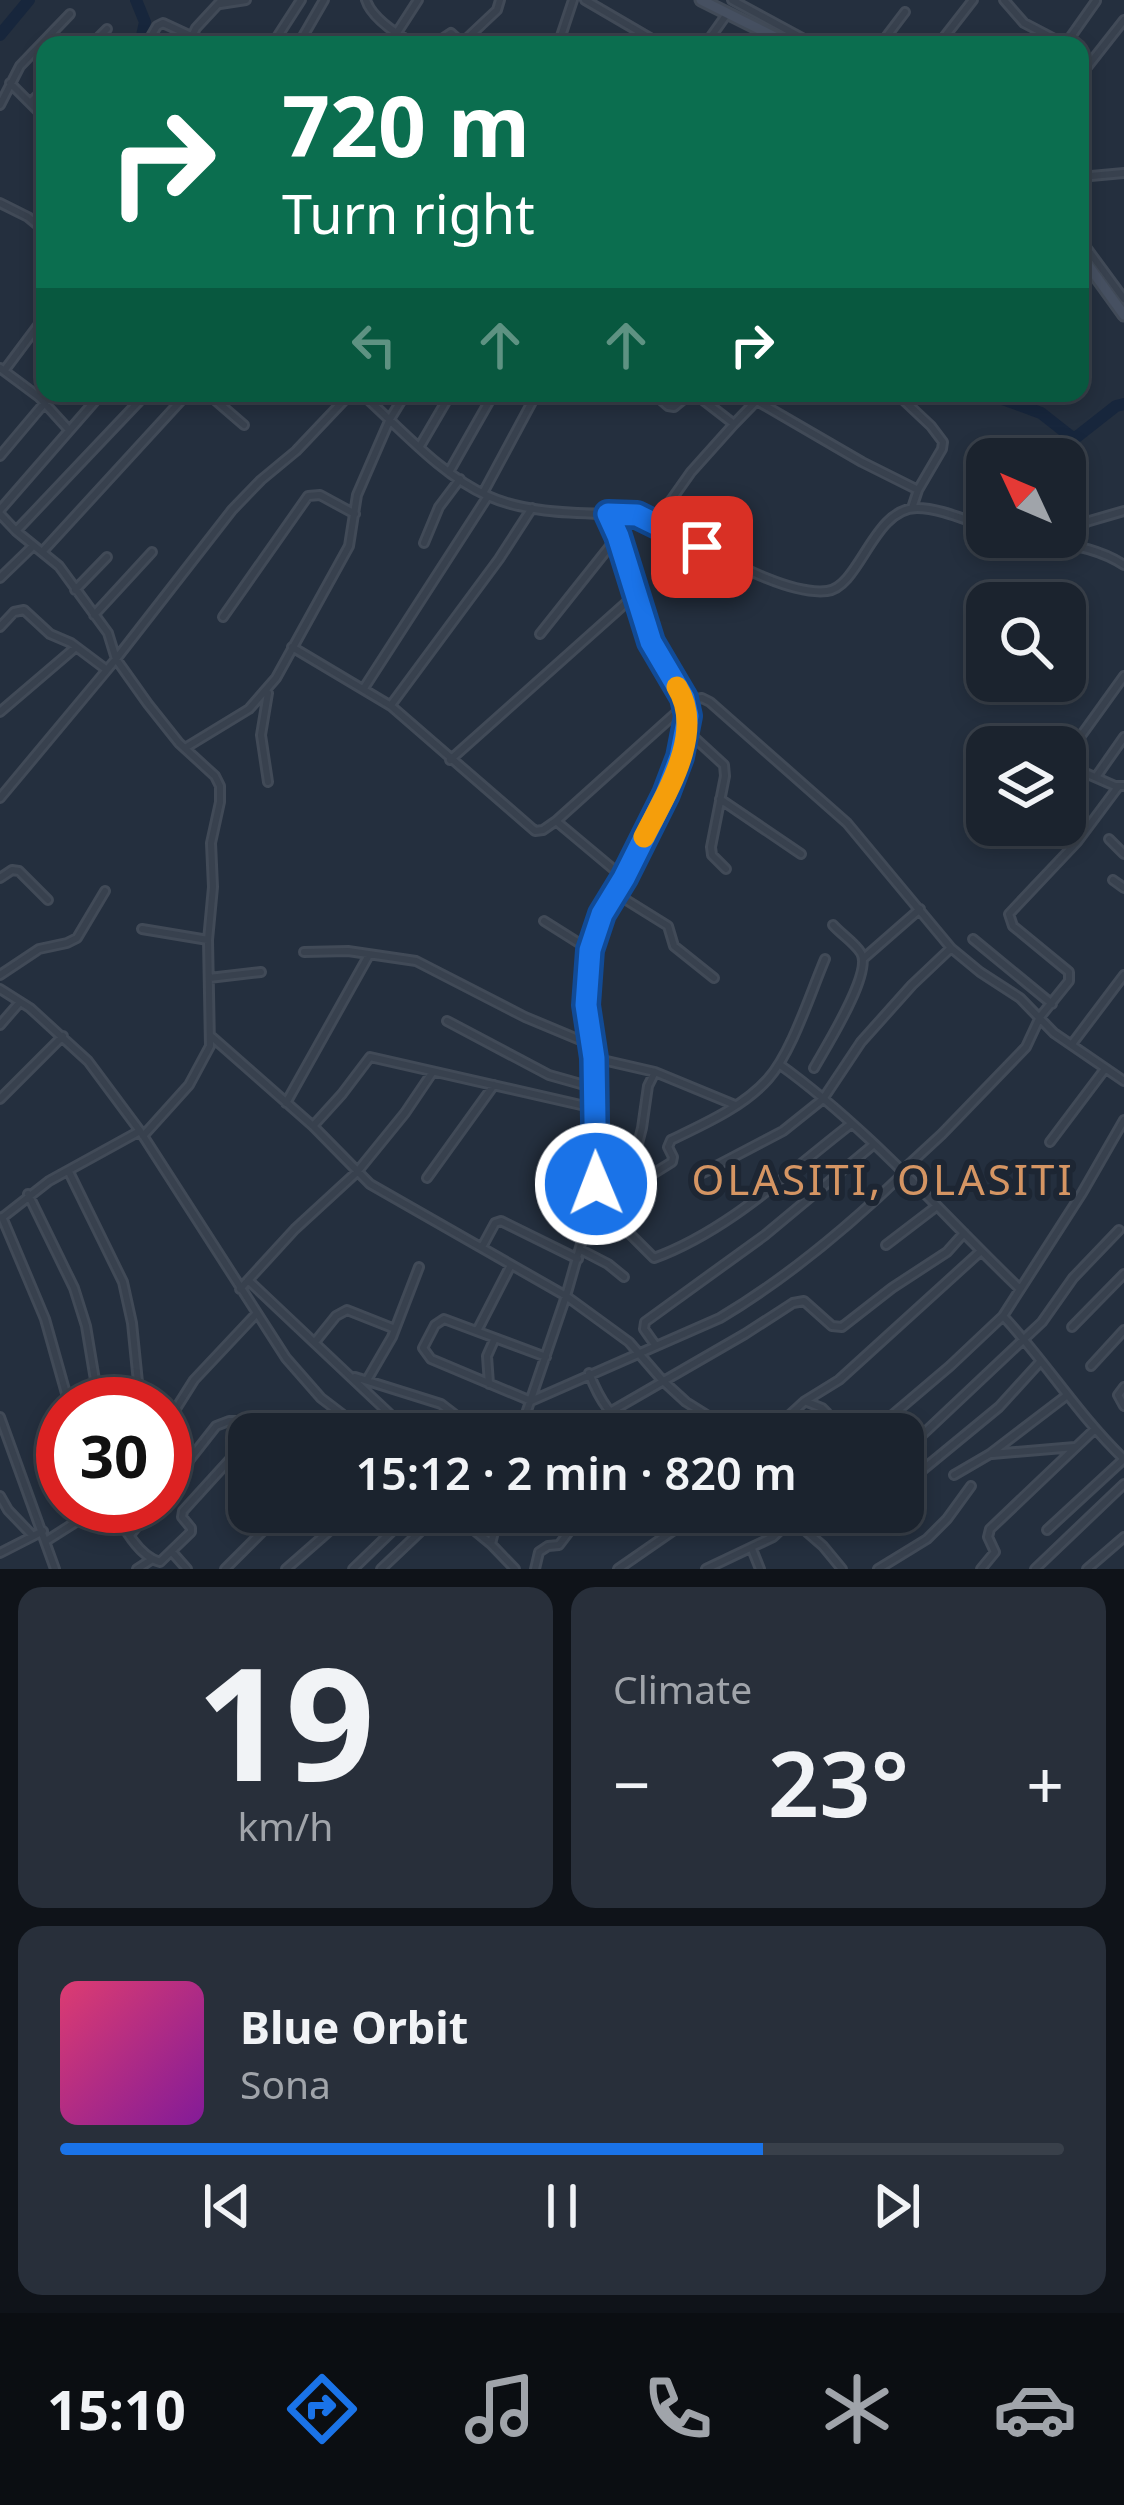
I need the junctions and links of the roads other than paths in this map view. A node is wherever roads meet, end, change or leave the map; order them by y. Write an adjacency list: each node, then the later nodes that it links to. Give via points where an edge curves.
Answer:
1 (246, 0): 15 (street)
2 (301, 0): 30 (street)
3 (324, 0): 31 (street)
4 (366, 0): 24 (street)
5 (418, 0): 24 (street)
6 (500, 0): 33 (street)
7 (573, 0): 34 (street)
8 (585, 0): 35 (street)
9 (700, 0): 19 (street)
10 (732, 0): 16 (street)
11 (763, 0): 16 (street)
12 (973, 0): 40 (street)
13 (1004, 0): 41 (street)
14 (1096, 1): 42 (street)
15 (221, 2): 29 (street)
16 (754, 11): 21 (street); 38 (street)
17 (905, 12): 39 (street)
18 (70, 14): 25 (street)
19 (727, 14): 21 (street); 36 (street)
20 (1124, 20): 23 (street)
21 (746, 23): 37 (street)
22 (107, 29): 26 (street)
23 (1120, 33): 44 (street)
24 (397, 34): 32 (street)
25 (48, 36)
26 (100, 36)
27 (152, 36): 28 (street, via 163,22)
28 (183, 36)
29 (194, 36)
30 (278, 36)
31 (303, 36)
32 (400, 36)
33 (471, 36)
34 (561, 36)
35 (647, 36)
36 (711, 36)
37 (773, 36)
38 (799, 36)
39 (887, 36)
40 (945, 36)
41 (1048, 36)
42 (1071, 36)
43 (36, 49): 45 (street)
44 (1089, 58)
45 (10, 83): 47 (street); 48 (street)
46 (36, 97): 47 (street)
47 (31, 102): 49 (street)
48 (0, 105)
49 (36, 108)
50 (1124, 173): 51 (street)
51 (1089, 176)
52 (0, 203): 53 (street)
53 (36, 224)
54 (1089, 251): 56 (street)
55 (1089, 266): 57 (street)
56 (1124, 299)
57 (1124, 315)
58 (36, 327): 59 (street)
59 (2, 369): 60 (street)
60 (36, 395)
61 (94, 402): 79 (street)
62 (138, 402): 95 (street)
63 (180, 402): 100 (street)
64 (217, 402): 78 (street)
65 (343, 402): 113 (street, via 232,511)
66 (371, 402): 76 (street)
67 (400, 402): 76 (street)
68 (447, 402): 80 (street)
69 (489, 402): 82 (street)
70 (532, 402): 85 (street)
71 (705, 402): 77 (street)
72 (756, 402): 77 (street)
73 (759, 402): 84 (street)
74 (906, 402): 84 (street, via 943,442)
75 (46, 403): 79 (street); 81 (street)
76 (390, 419): 80 (street); 90 (street)
77 (734, 424): 94 (street)
78 (244, 425)
79 (69, 430): 89 (street)
80 (420, 446): 82 (street)
81 (0, 456)
82 (449, 472): 83 (street)
83 (460, 478): 85 (street); 97 (street)
84 (918, 490): 87 (street)
85 (485, 495): 86 (street); 116 (street)
86 (532, 508): 91 (street); 119 (street)
87 (912, 508): 92 (street); 94 (street, via 895,515 848,578 826,591 740,566)
88 (1124, 511): 93 (street)
89 (0, 512): 95 (street)
90 (355, 514): 108 (street, via 308,496); 112 (street, via 345,555)
91 (608, 514): 94 (street); 96 (street)
92 (966, 521)
93 (1086, 522)
94 (656, 523)
95 (16, 531): 98 (street)
96 (618, 536): 106 (street); 110 (street)
97 (424, 543)
98 (32, 547): 100 (street); 104 (street)
99 (1086, 549): 103 (street)
100 (43, 551): 105 (street)
101 (152, 552): 107 (street)
102 (107, 557): 105 (street)
103 (1124, 566)
104 (0, 578)
105 (75, 590): 107 (street)
106 (636, 594): 118 (street, via 651,642); 125 (street)
107 (94, 614): 113 (street)
108 (223, 617)
109 (0, 626): 111 (street, via 21,609)
110 (540, 634)
111 (76, 647): 114 (street); 120 (street)
112 (292, 647): 116 (street); 117 (street)
113 (116, 659): 114 (street); 124 (street)
114 (107, 670): 130 (street)
115 (1124, 676): 122 (street)
116 (364, 688): 119 (street)
117 (269, 689): 124 (street); 128 (street, via 261,735)
118 (686, 703): 121 (street); 132 (street); 144 (street, via 710,702 837,813)
119 (391, 706): 125 (street)
120 (0, 712)
121 (687, 731): 131 (street, via 724,765); 138 (street)
122 (1086, 731)
123 (1124, 737): 127 (street)
124 (185, 748): 149 (street, via 220,786)
125 (450, 760): 132 (street, via 532,830)
126 (1086, 772): 127 (street)
127 (1096, 777): 129 (street)
128 (268, 782)
129 (1121, 787): 163 (street, via 1009,914 1069,972)
130 (0, 798)
131 (720, 799): 134 (street); 136 (street, via 711,851)
132 (556, 820): 138 (street)
133 (1108, 839): 135 (street)
134 (801, 854)
135 (1124, 854)
136 (726, 869)
137 (0, 878): 143 (street, via 20,871)
138 (624, 878): 142 (street)
139 (1113, 880): 140 (street)
140 (1124, 888)
141 (105, 891): 157 (street, via 77,938 39,949)
142 (615, 892): 151 (street); 160 (street, via 668,926 674,946)
143 (48, 900)
144 (920, 909): 150 (street); 154 (street)
145 (544, 921): 151 (street)
146 (833, 926): 154 (street)
147 (142, 929): 149 (street)
148 (973, 939): 163 (street)
149 (208, 940): 159 (street)
150 (951, 948): 164 (street); 181 (street, via 861,1042)
151 (590, 950): 170 (street)
152 (304, 952): 153 (street)
153 (368, 955): 170 (street, via 424,964); 182 (street)
154 (864, 958): 173 (street)
155 (825, 959): 172 (street)
156 (261, 973): 159 (street)
157 (0, 975)
158 (1124, 975): 169 (street)
159 (209, 978): 168 (street)
160 (714, 978)
161 (0, 988): 162 (street)
162 (20, 1002): 166 (street); 167 (street)
163 (1052, 1004): 164 (street)
164 (1040, 1016): 169 (street); 195 (street, via 1026,1047)
165 (447, 1022): 179 (street, via 549,1075)
166 (0, 1025)
167 (63, 1036): 180 (street); 188 (street)
168 (212, 1036): 182 (street); 188 (street, via 189,1084)
169 (1072, 1045): 174 (street)
170 (592, 1046): 171 (street)
171 (594, 1058): 176 (street); 179 (street)
172 (779, 1064): 181 (street); 183 (street)
173 (814, 1068)
174 (1106, 1069): 177 (street); 189 (street)
175 (433, 1072): 178 (street); 187 (street, via 370,1058); 194 (street)
176 (655, 1072): 183 (street); 192 (street)
177 (1124, 1081)
178 (494, 1084): 184 (street); 197 (street)
179 (595, 1088): 184 (street)
180 (0, 1099)
181 (823, 1099): 186 (street); 196 (street, via 783,1131)
182 (286, 1102): 187 (street)
183 (735, 1105): 192 (street, via 671,1140 672,1162 653,1175)
184 (594, 1108): 191 (street)
185 (1124, 1120): 214 (street)
186 (851, 1124): 190 (street); 200 (street, via 753,1201 654,1258 618,1222)
187 (313, 1126): 194 (street)
188 (142, 1134): 193 (street); 213 (street)
189 (1050, 1142)
190 (873, 1145): 195 (street); 225 (street, via 645,1322)
191 (596, 1162): 192 (street); 200 (street)
192 (632, 1167)
193 (69, 1172): 198 (street); 234 (street, via 123,1282)
194 (357, 1172): 205 (street); 212 (street)
195 (903, 1172): 199 (street); 225 (street, via 761,1292)
196 (704, 1173)
197 (427, 1178)
198 (28, 1194): 201 (street); 233 (street, via 74,1288)
199 (937, 1206): 203 (street); 204 (street)
200 (592, 1211): 207 (street)
201 (1, 1218): 232 (street)
202 (1119, 1230): 223 (street)
203 (964, 1233): 206 (street); 236 (street, via 842,1328 798,1301)
204 (886, 1245)
205 (482, 1246): 207 (street, via 501,1221); 208 (street)
206 (980, 1251): 214 (street); 242 (street, via 839,1380)
207 (579, 1255): 211 (street); 215 (street)
208 (511, 1263): 215 (street); 221 (street)
209 (419, 1267): 219 (street)
210 (1124, 1274): 218 (street)
211 (623, 1277)
212 (248, 1280): 213 (street); 224 (street)
213 (240, 1288): 216 (street)
214 (1019, 1288): 217 (street)
215 (566, 1296): 226 (street); 227 (street)
216 (256, 1313): 237 (street); 245 (street, via 310,1386)
217 (1004, 1316): 223 (street); 252 (street)
218 (1072, 1327)
219 (395, 1330): 224 (street, via 346,1310); 235 (street)
220 (1124, 1330): 229 (street)
221 (477, 1331): 222 (street); 238 (street, via 440,1319 423,1348)
222 (495, 1338): 227 (street); 238 (street)
223 (1025, 1340): 228 (street); 256 (street)
224 (315, 1342): 231 (street)
225 (656, 1346): 226 (street)
226 (639, 1353): 230 (street); 236 (street)
227 (546, 1357): 241 (street)
228 (1040, 1363): 240 (street); 262 (street)
229 (1091, 1366)
230 (589, 1373): 241 (street); 244 (street)
231 (351, 1376): 235 (street); 246 (street)
232 (62, 1377)
233 (94, 1377)
234 (137, 1377)
235 (368, 1380): 247 (street)
236 (662, 1380): 244 (street); 249 (street)
237 (192, 1383)
238 (490, 1384): 241 (street)
239 (1124, 1387): 243 (street)
240 (1066, 1396): 255 (street); 258 (street)
241 (531, 1401): 248 (street)
242 (805, 1401): 250 (street); 251 (street)
243 (1124, 1406)
244 (610, 1412)
245 (342, 1413)
246 (389, 1413)
247 (454, 1413)
248 (527, 1413)
249 (702, 1413)
250 (792, 1413)
251 (827, 1413)
252 (895, 1413)
253 (0, 1417): 267 (street)
254 (228, 1421): 259 (street)
255 (1094, 1430): 257 (street); 260 (street)
256 (924, 1434)
257 (1078, 1447): 258 (street); 307 (street, via 990,1529 993,1557)
258 (990, 1454): 263 (street)
259 (192, 1457)
260 (1124, 1459): 268 (street)
261 (228, 1462): 290 (street, via 183,1511 191,1532)
262 (924, 1469)
263 (954, 1475)
264 (1124, 1484): 308 (street)
265 (970, 1486): 306 (street, via 927,1539)
266 (0, 1496): 284 (street)
267 (36, 1512)
268 (1046, 1530)
269 (38, 1533): 284 (street)
270 (44, 1533): 287 (street)
271 (57, 1533): 287 (street)
272 (261, 1533): 296 (street)
273 (327, 1533): 297 (street)
274 (390, 1533): 298 (street)
275 (419, 1533): 299 (street)
276 (478, 1533): 288 (street)
277 (493, 1533): 288 (street)
278 (568, 1533): 301 (street, via 539,1552)
279 (670, 1533): 302 (street)
280 (768, 1533): 285 (street)
281 (778, 1533): 285 (street)
282 (812, 1533): 305 (street)
283 (130, 1534): 292 (street)
284 (32, 1535): 291 (street)
285 (773, 1537): 289 (street)
286 (1124, 1537): 309 (street)
287 (46, 1540): 293 (street)
288 (491, 1544): 300 (street)
289 (752, 1549): 303 (street); 304 (street)
290 (172, 1552): 292 (street); 295 (street)
291 (0, 1553)
292 (151, 1559): 294 (street)
293 (55, 1569)
294 (137, 1569)
295 (187, 1569)
296 (224, 1569)
297 (286, 1569)
298 (353, 1569)
299 (382, 1569)
300 (514, 1569)
301 (535, 1569)
302 (618, 1569)
303 (706, 1569)
304 (760, 1569)
305 (842, 1569)
306 (878, 1569)
307 (981, 1569)
308 (1034, 1569)
309 (1087, 1569)

